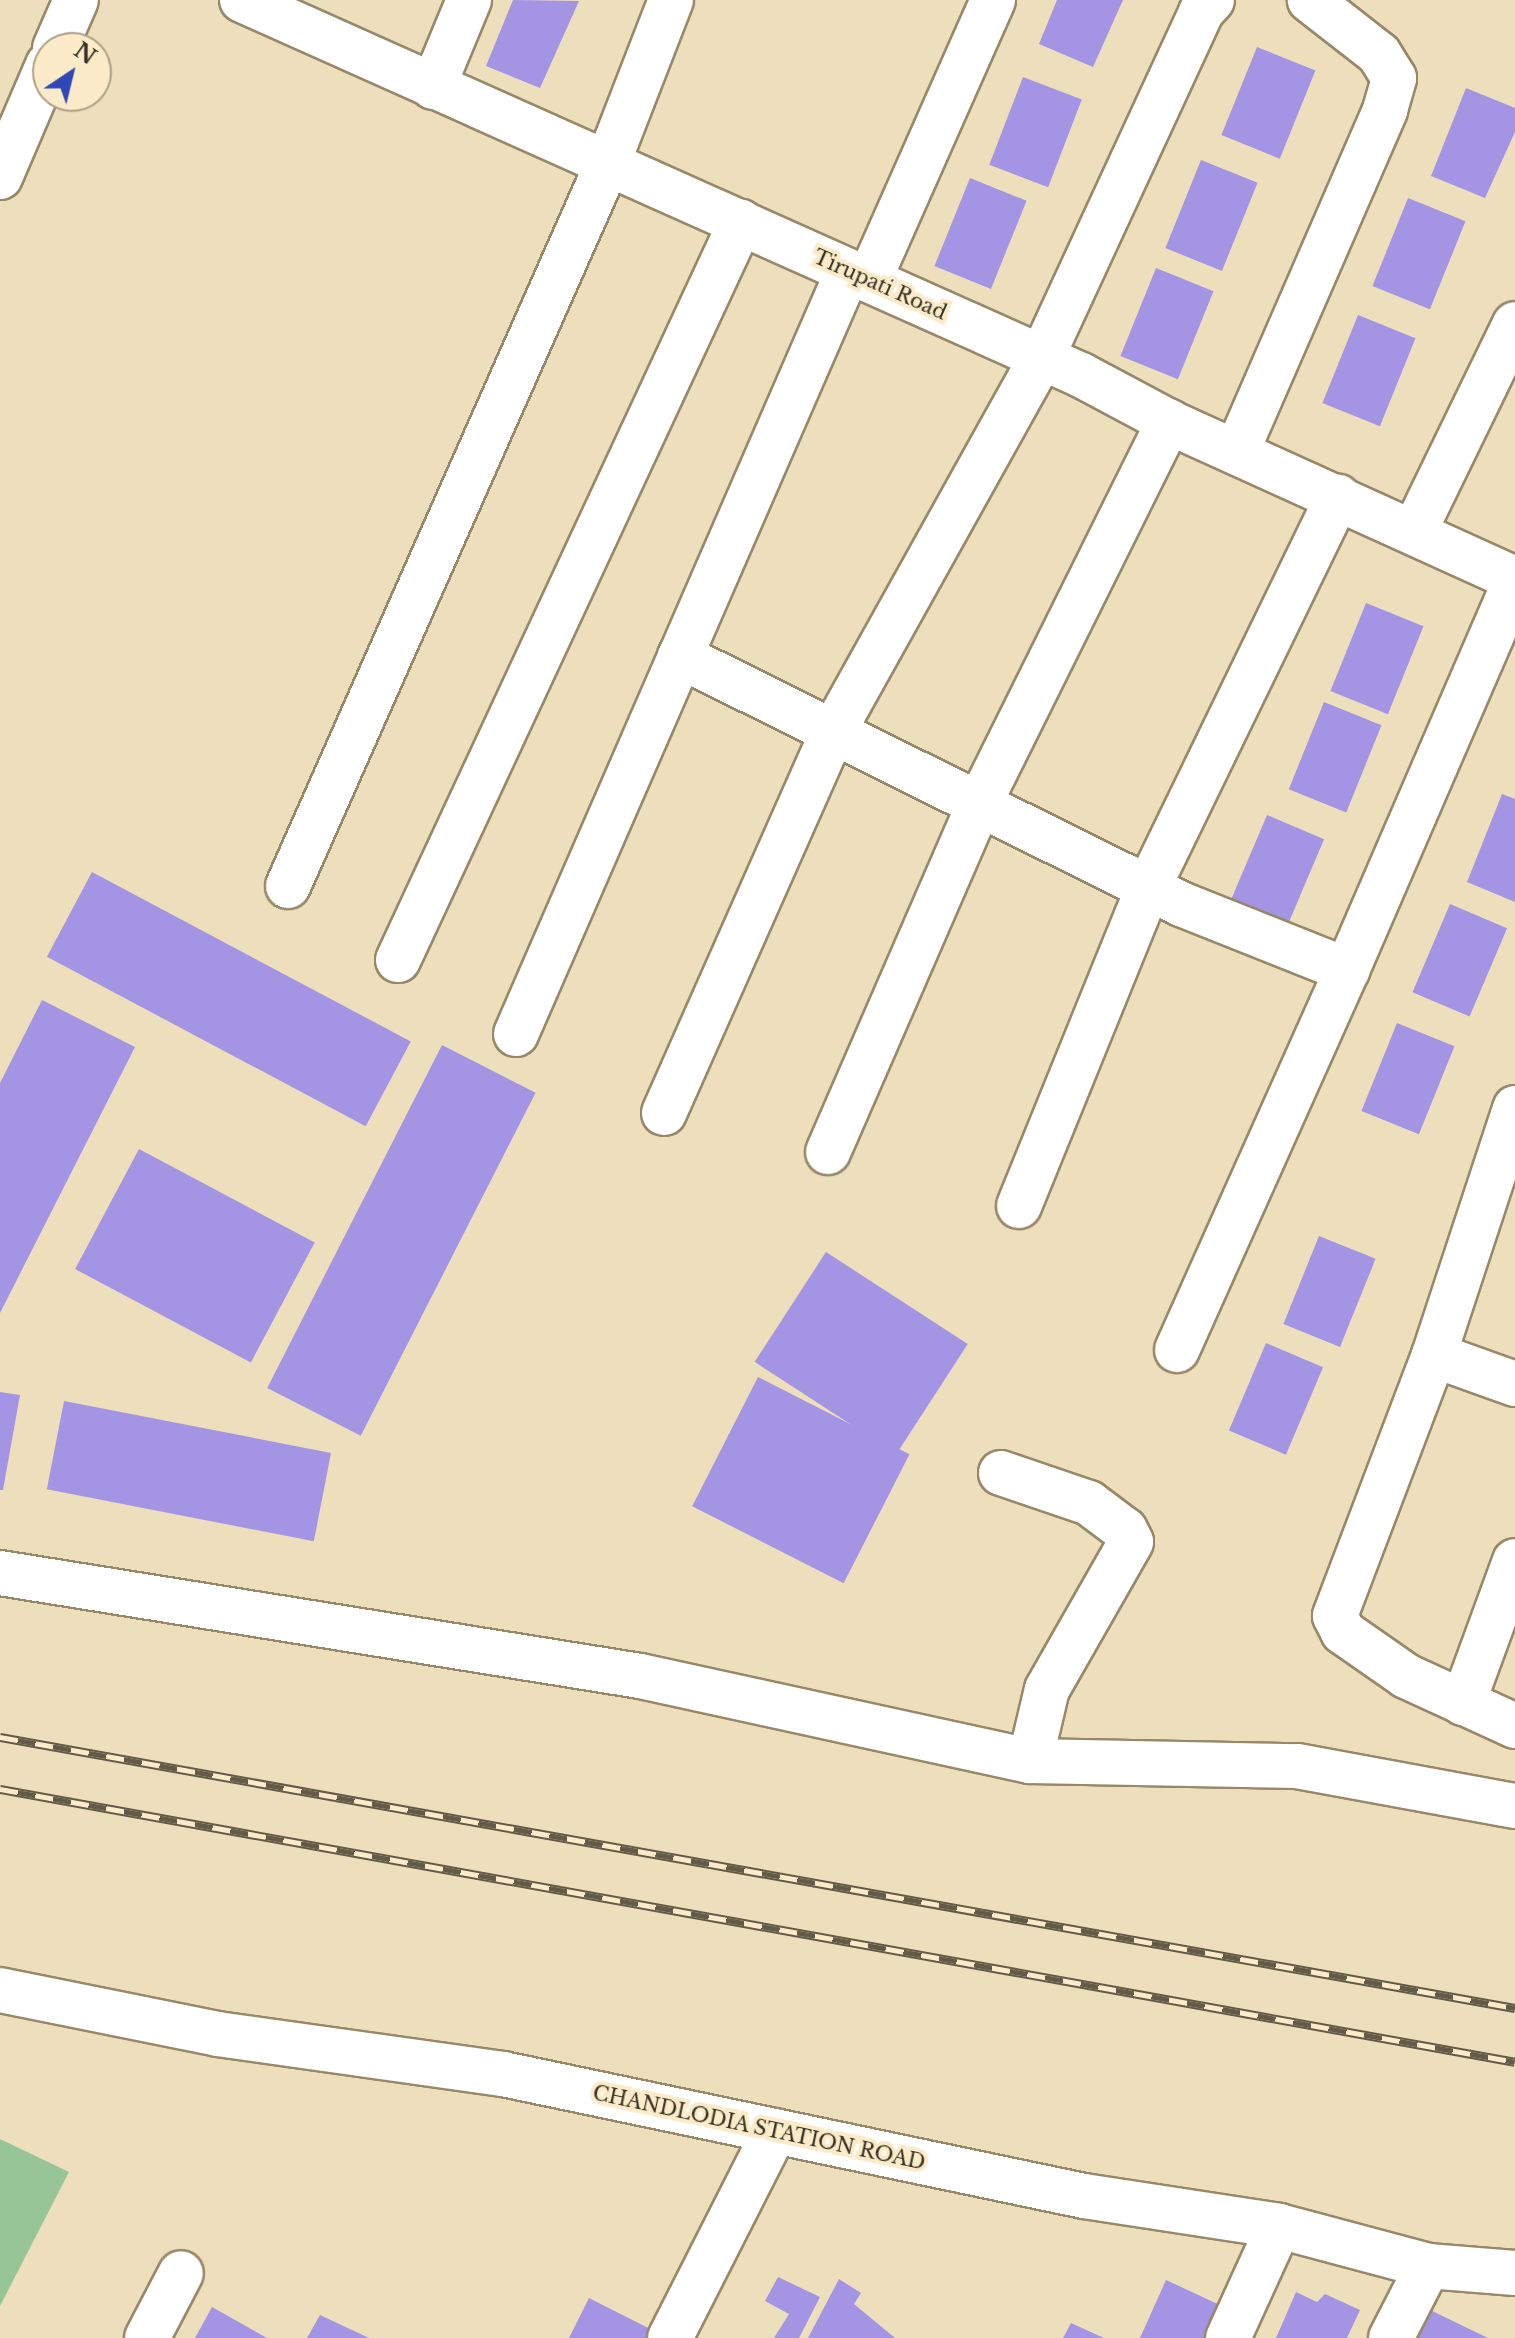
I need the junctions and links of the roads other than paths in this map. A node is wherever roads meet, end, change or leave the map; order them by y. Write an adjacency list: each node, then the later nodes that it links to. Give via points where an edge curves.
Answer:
1 (76, 0): 8 (street)
2 (469, 0): 9 (street)
3 (671, 0): 11 (street)
4 (993, 0): 14 (street)
5 (1212, 0): 16 (street, via 1201,12)
6 (1310, 0): 18 (street, via 1379,54 1394,78 1385,110)
7 (253, 2): 9 (street, Tirupati Road)
8 (62, 32)
9 (433, 87): 11 (street, Tirupati Road)
10 (32, 102): 12 (street)
11 (607, 165): 13 (street, Tirupati Road); 25 (street)
12 (0, 177)
13 (741, 222): 14 (street, Tirupati Road); 27 (street)
14 (858, 275): 16 (street, Tirupati Road); 22 (street)
15 (1515, 324): 20 (street)
16 (1041, 359): 17 (street, Tirupati Road); 23 (street)
17 (1169, 422): 18 (street, Tirupati Road); 24 (street)
18 (1237, 451): 19 (street, Tirupati Road)
19 (1338, 497): 20 (street, Tirupati Road); 26 (street)
20 (1414, 532): 21 (street, Tirupati Road)
21 (1515, 581): 28 (street)
22 (680, 656): 23 (street); 29 (street)
23 (833, 732): 24 (street); 31 (street)
24 (979, 804): 26 (street); 32 (street)
25 (288, 886)
26 (1148, 888): 28 (street); 33 (street)
27 (398, 960)
28 (1347, 970): 34 (street)
29 (516, 1034)
30 (1515, 1108): 35 (street)
31 (664, 1113)
32 (828, 1152)
33 (1019, 1206)
34 (1177, 1350)
35 (1434, 1355): 36 (street); 40 (street, via 1335,1616 1343,1632 1406,1676)
36 (1515, 1384)
37 (1001, 1473): 42 (street, via 1089,1503 1125,1530 1131,1542 1047,1689)
38 (1515, 1561): 40 (street)
39 (0, 1573): 42 (street, via 640,1676)
40 (1463, 1703): 41 (street)
41 (1515, 1726)
42 (1030, 1761): 43 (street, via 1297,1766)
43 (1515, 1806)
44 (0, 1990): 45 (street, CHANDLODIA STATION ROAD, via 218,2034 503,2074)
45 (775, 2131): 46 (street, CHANDLODIA STATION ROAD, via 1084,2196); 51 (street)
46 (1279, 2226): 47 (street, CHANDLODIA STATION ROAD); 52 (street)
47 (1428, 2266): 49 (street, CHANDLODIA STATION ROAD); 53 (street)
48 (181, 2273): 50 (street)
49 (1515, 2273)
50 (147, 2338)
51 (670, 2338)
52 (1228, 2338)
53 (1391, 2338)

